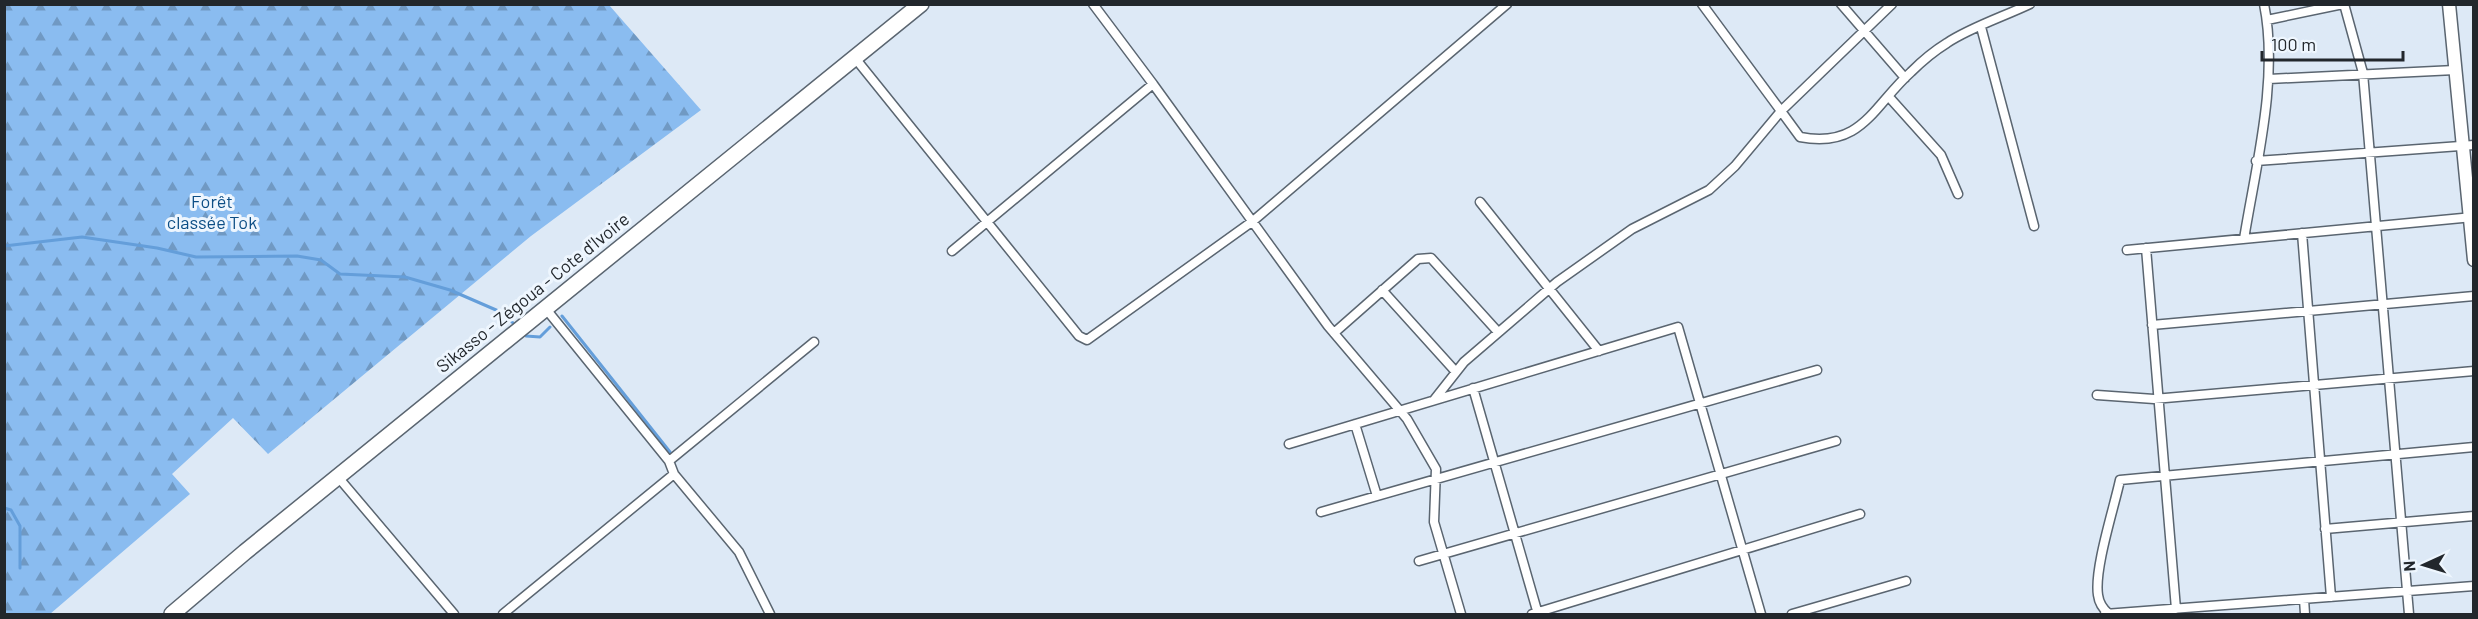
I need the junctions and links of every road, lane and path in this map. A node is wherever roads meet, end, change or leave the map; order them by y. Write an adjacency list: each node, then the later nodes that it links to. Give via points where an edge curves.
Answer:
1 (921, 4): 14 (highway, Sikasso - Zégoua - Cote d'Ivoire)
2 (1093, 4): 19 (street)
3 (1508, 4): 28 (street)
4 (1841, 4): 13 (street)
5 (1892, 4): 13 (street)
6 (2030, 4): 12 (street)
7 (2264, 4): 11 (street)
8 (2343, 4): 11 (street); 16 (street)
9 (2449, 4): 15 (street)
10 (1703, 5): 21 (street)
11 (2267, 20): 18 (street)
12 (1981, 27): 17 (street, via 1948,42); 30 (street)
13 (1864, 31): 17 (street); 21 (street)
14 (855, 58): 29 (street); 42 (highway, Sikasso - Zégoua - Cote d'Ivoire)
15 (2456, 70): 16 (street); 22 (street)
16 (2363, 75): 18 (street); 23 (street)
17 (1905, 78): 20 (street)
18 (2270, 79): 24 (street)
19 (1153, 84): 28 (street); 29 (street)
20 (1889, 97): 21 (street, via 1872,117 1842,136 1817,141 1800,137); 25 (street, via 1941,155)
21 (1781, 111): 38 (street, via 1735,166 1709,190 1632,229)
22 (2468, 145): 23 (street); 27 (street)
23 (2370, 154): 24 (street); 31 (street)
24 (2256, 161): 33 (street)
25 (1958, 194)
26 (1480, 202): 38 (street)
27 (2471, 217): 31 (street); 37 (street)
28 (1253, 221): 29 (street, via 1088,340 1079,336); 46 (street)
29 (987, 222): 36 (street)
30 (2034, 226)
31 (2376, 226): 32 (street); 41 (street)
32 (2302, 233): 33 (street); 43 (street)
33 (2244, 239): 34 (street)
34 (2146, 248): 35 (street); 44 (street)
35 (2127, 250)
36 (952, 251)
37 (2474, 260)
38 (1549, 289): 45 (street); 48 (street)
39 (1382, 290): 45 (street, via 1418,259 1431,258); 46 (street); 51 (street)
40 (2474, 296): 41 (street)
41 (2382, 304): 43 (street); 52 (street)
42 (546, 309): 65 (street); 71 (highway, Sikasso - Zégoua - Cote d'Ivoire)
43 (2308, 311): 44 (street); 53 (street)
44 (2152, 325): 56 (street)
45 (1498, 332): 51 (street)
46 (1334, 333): 59 (street)
47 (814, 342): 65 (street)
48 (1599, 351): 54 (street); 58 (street, via 1678,327)
49 (1817, 369): 58 (street)
50 (2474, 371): 52 (street)
51 (1456, 372): 57 (street)
52 (2388, 378): 53 (street); 64 (street)
53 (2314, 385): 56 (street); 67 (street)
54 (1473, 388): 57 (street); 66 (street)
55 (2097, 395): 56 (street)
56 (2158, 399): 70 (street)
57 (1434, 400): 59 (street)
58 (1700, 403): 66 (street); 69 (street)
59 (1400, 410): 60 (street); 72 (street, via 1436,469)
60 (1355, 424): 62 (street); 73 (street)
61 (1836, 441): 69 (street)
62 (1289, 444)
63 (2474, 447): 64 (street)
64 (2395, 455): 67 (street); 77 (street)
65 (669, 461): 68 (street)
66 (1495, 462): 72 (street); 79 (street)
67 (2320, 462): 70 (street); 78 (street)
68 (674, 474): 93 (street); 94 (street, via 739,552)
69 (1720, 474): 79 (street); 80 (street)
70 (2165, 476): 88 (street); 90 (street, via 2120,480 2099,574 2098,594 2102,608)
71 (338, 477): 91 (highway, Sikasso - Zégoua - Cote d'Ivoire); 92 (street)
72 (1435, 479): 73 (street); 81 (street, via 1434,522)
73 (1377, 496): 74 (street)
74 (1322, 512)
75 (1860, 514): 80 (street)
76 (2474, 516): 77 (street)
77 (2401, 523): 78 (street); 85 (street)
78 (2325, 529): 86 (street)
79 (1515, 533): 81 (street); 89 (street)
80 (1742, 550): 89 (street); 96 (street)
81 (1443, 554): 82 (street); 95 (street)
82 (1419, 561)
83 (1906, 581): 97 (street)
84 (2474, 586): 85 (street)
85 (2407, 591): 86 (street); 100 (street)
86 (2331, 597): 87 (street)
87 (2304, 599): 88 (street); 99 (street)
88 (2176, 609): 90 (street)
89 (1536, 614)
90 (2109, 614): 98 (street)
91 (172, 615)
92 (453, 615)
93 (503, 615)
94 (770, 615)
95 (1461, 615)
96 (1761, 615)
97 (1792, 615)
98 (2102, 615)
99 (2305, 615)
100 (2409, 615)

